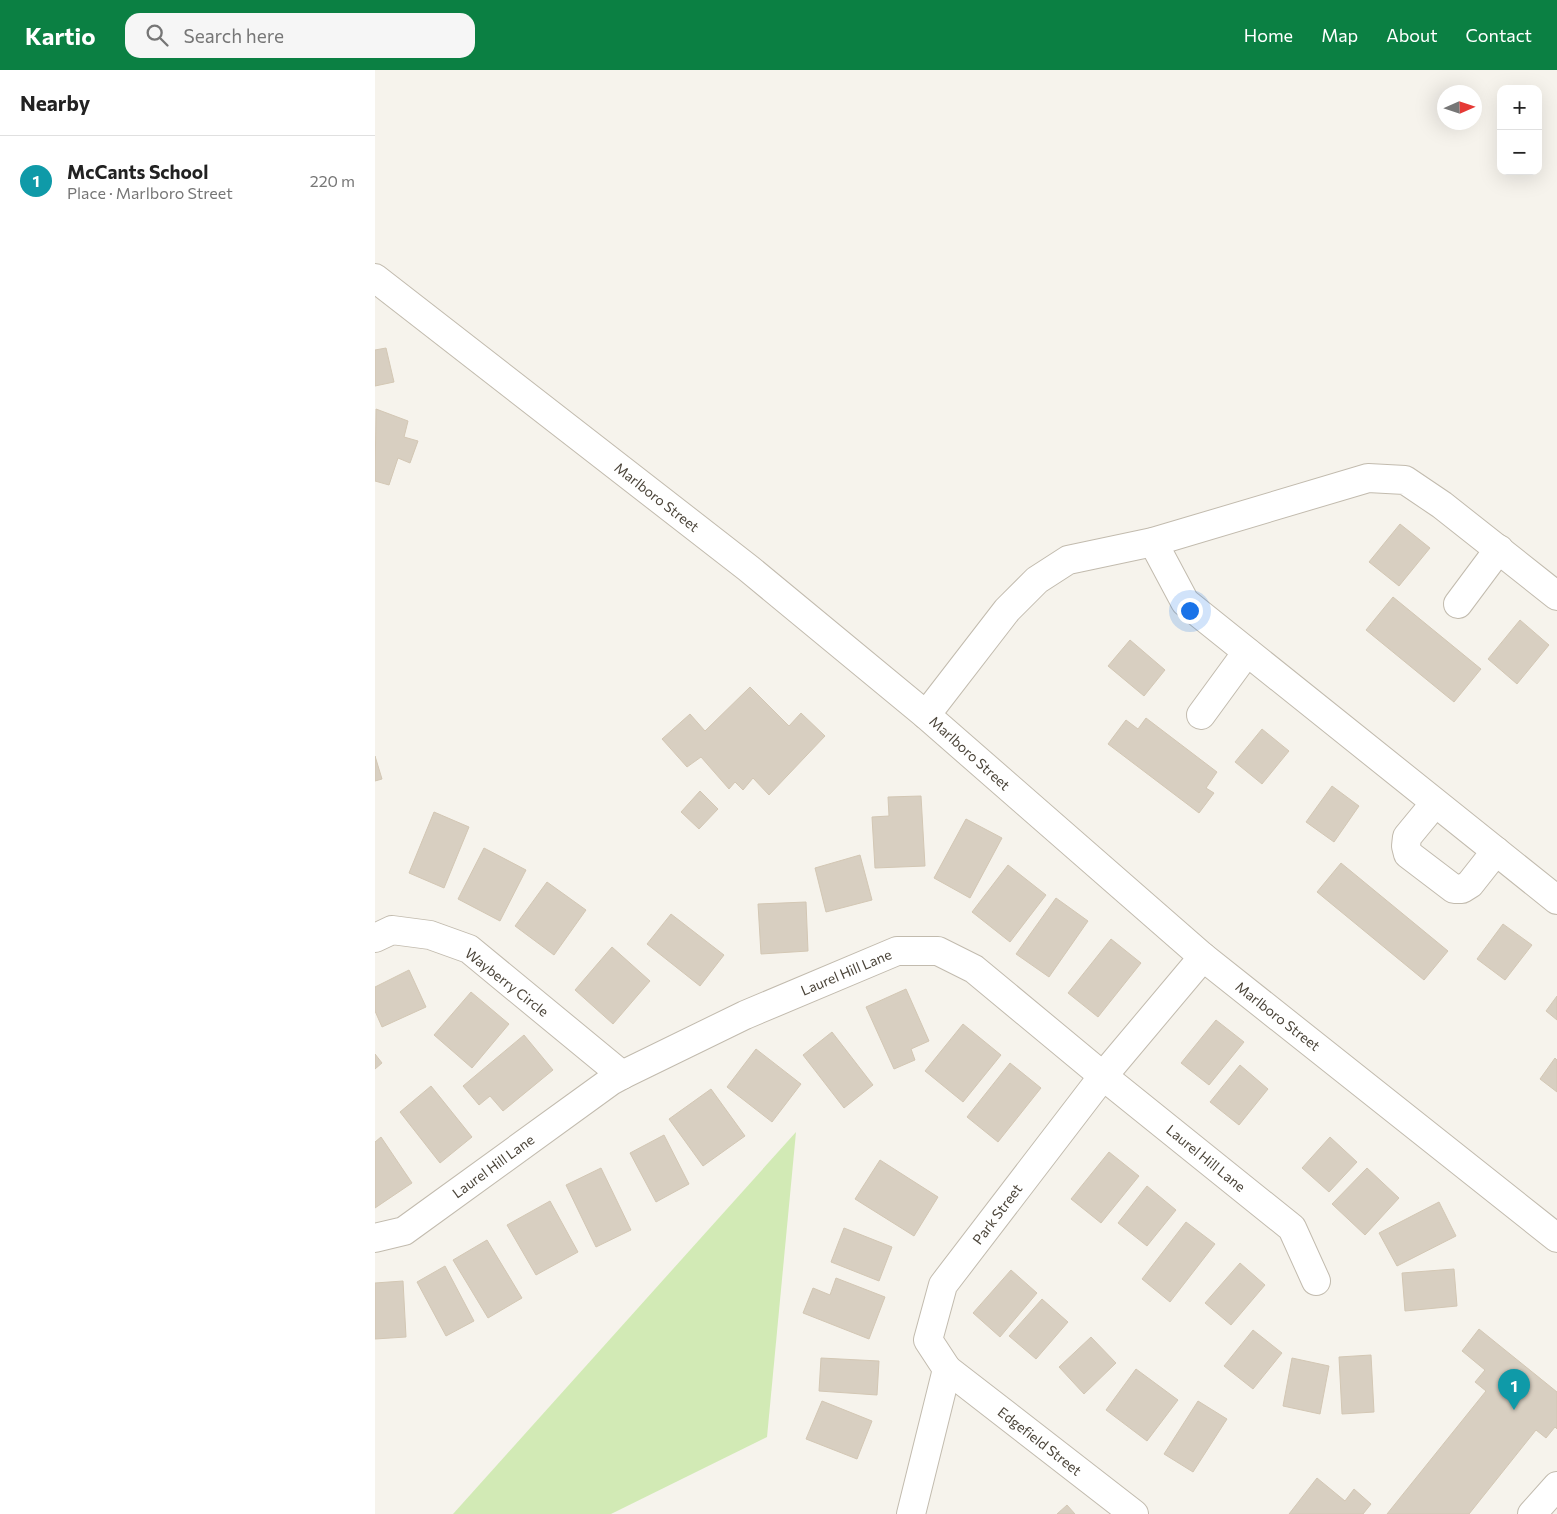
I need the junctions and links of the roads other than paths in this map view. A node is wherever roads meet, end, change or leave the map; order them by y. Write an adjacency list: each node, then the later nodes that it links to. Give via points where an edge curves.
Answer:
1 (375, 278): 7 (street, Marlboro Street, via 748,568)
2 (1153, 542): 3 (street, via 1368,478 1405,480); 6 (street, via 1185,602); 7 (street, via 1068,560 1037,580 1007,610)
3 (1499, 549): 4 (street); 5 (street)
4 (1557, 596)
5 (1458, 604)
6 (1247, 652): 8 (street); 9 (street)
7 (926, 715): 13 (street, Marlboro Street)
8 (1201, 715)
9 (1435, 803): 10 (street); 10 (street, via 1407,837 1408,854 1454,889 1463,889)
10 (1495, 851): 11 (street)
11 (1557, 900)
12 (375, 938): 14 (street, Wayberry Circle, via 392,930 430,935 469,949)
13 (1203, 957): 15 (street, Park Street); 17 (street, Marlboro Street)
14 (622, 1075): 15 (street, Laurel Hill Lane, via 745,1015 897,951 938,951 974,969); 16 (street, Laurel Hill Lane, via 403,1231)
15 (1103, 1076): 18 (street, Laurel Hill Lane, via 1292,1228); 19 (street, Park Street, via 943,1285 928,1340)
16 (375, 1238)
17 (1557, 1238)
18 (1316, 1281)
19 (947, 1369): 21 (street); 22 (street, Edgefield Street)
20 (1557, 1486): 23 (street)
21 (911, 1514)
22 (1134, 1514)
23 (1532, 1514)

